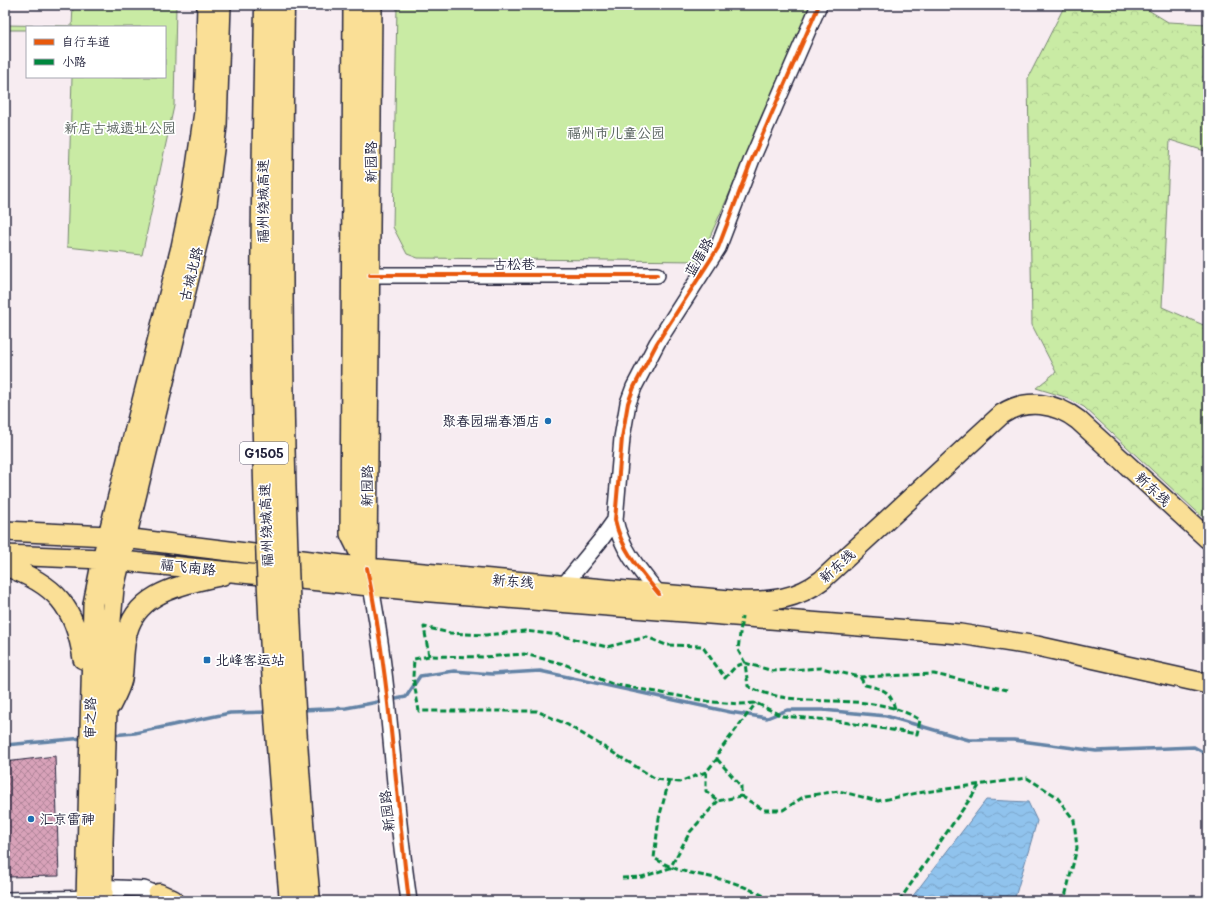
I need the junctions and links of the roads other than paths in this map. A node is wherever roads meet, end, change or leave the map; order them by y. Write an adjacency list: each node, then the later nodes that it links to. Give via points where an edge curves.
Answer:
1 (207, 5): 12 (main road, 古城北路, via 204,112 192,194)
2 (221, 5): 12 (main road, 古城北路, via 217,126 207,204)
3 (266, 5): 23 (highway, 福州绕城高速 / G1505, bridge, via 263,208 264,436 270,627)
4 (283, 5): 29 (highway, 福州绕城高速 / G1505, bridge, via 282,434 292,678 300,814)
5 (353, 5): 18 (main road, 新园路, via 350,534)
6 (372, 5): 8 (main road, 新园路)
7 (819, 5): 10 (street, 蓝厝路, via 752,159 718,248 657,343 634,387 628,403 622,438)
8 (370, 275): 9 (street, 古松巷); 18 (main road, 新园路)
9 (657, 275)
10 (615, 520): 19 (street); 20 (street, via 618,533 631,557)
11 (5, 531): 12 (main road, 福飞南路)
12 (117, 537): 15 (main road, 审之路); 18 (main road, 福飞南路)
13 (1208, 539): 20 (main road, 新东线, via 1072,415 1048,406 1025,404 1011,409 981,432 831,573 806,591 785,599 760,602)
14 (5, 555): 15 (main road, 福飞南路)
15 (111, 560): 17 (main road, 福飞南路); 22 (main road, 审之路, via 96,588 92,619)
16 (5, 566): 22 (main road, via 34,579 54,592 69,610 80,641)
17 (234, 572): 18 (main road, 福飞南路); 22 (main road, via 166,590 149,599 128,628 122,681)
18 (369, 577): 19 (main road, 新东线); 21 (main road, 新东线, via 668,611 983,637); 30 (street, 新园路, via 386,678 398,816)
19 (563, 586): 20 (main road, 新东线)
20 (659, 594)
21 (1208, 684)
22 (99, 715): 24 (main road, 审之路)
23 (280, 788): 27 (highway, bridge); 28 (highway, 福州绕城高速 / G1505, bridge)
24 (95, 895): 25 (street, via 144,889); 26 (street)
25 (166, 898)
26 (5, 900)
27 (282, 901)
28 (291, 901)
29 (309, 901)
30 (409, 901)

